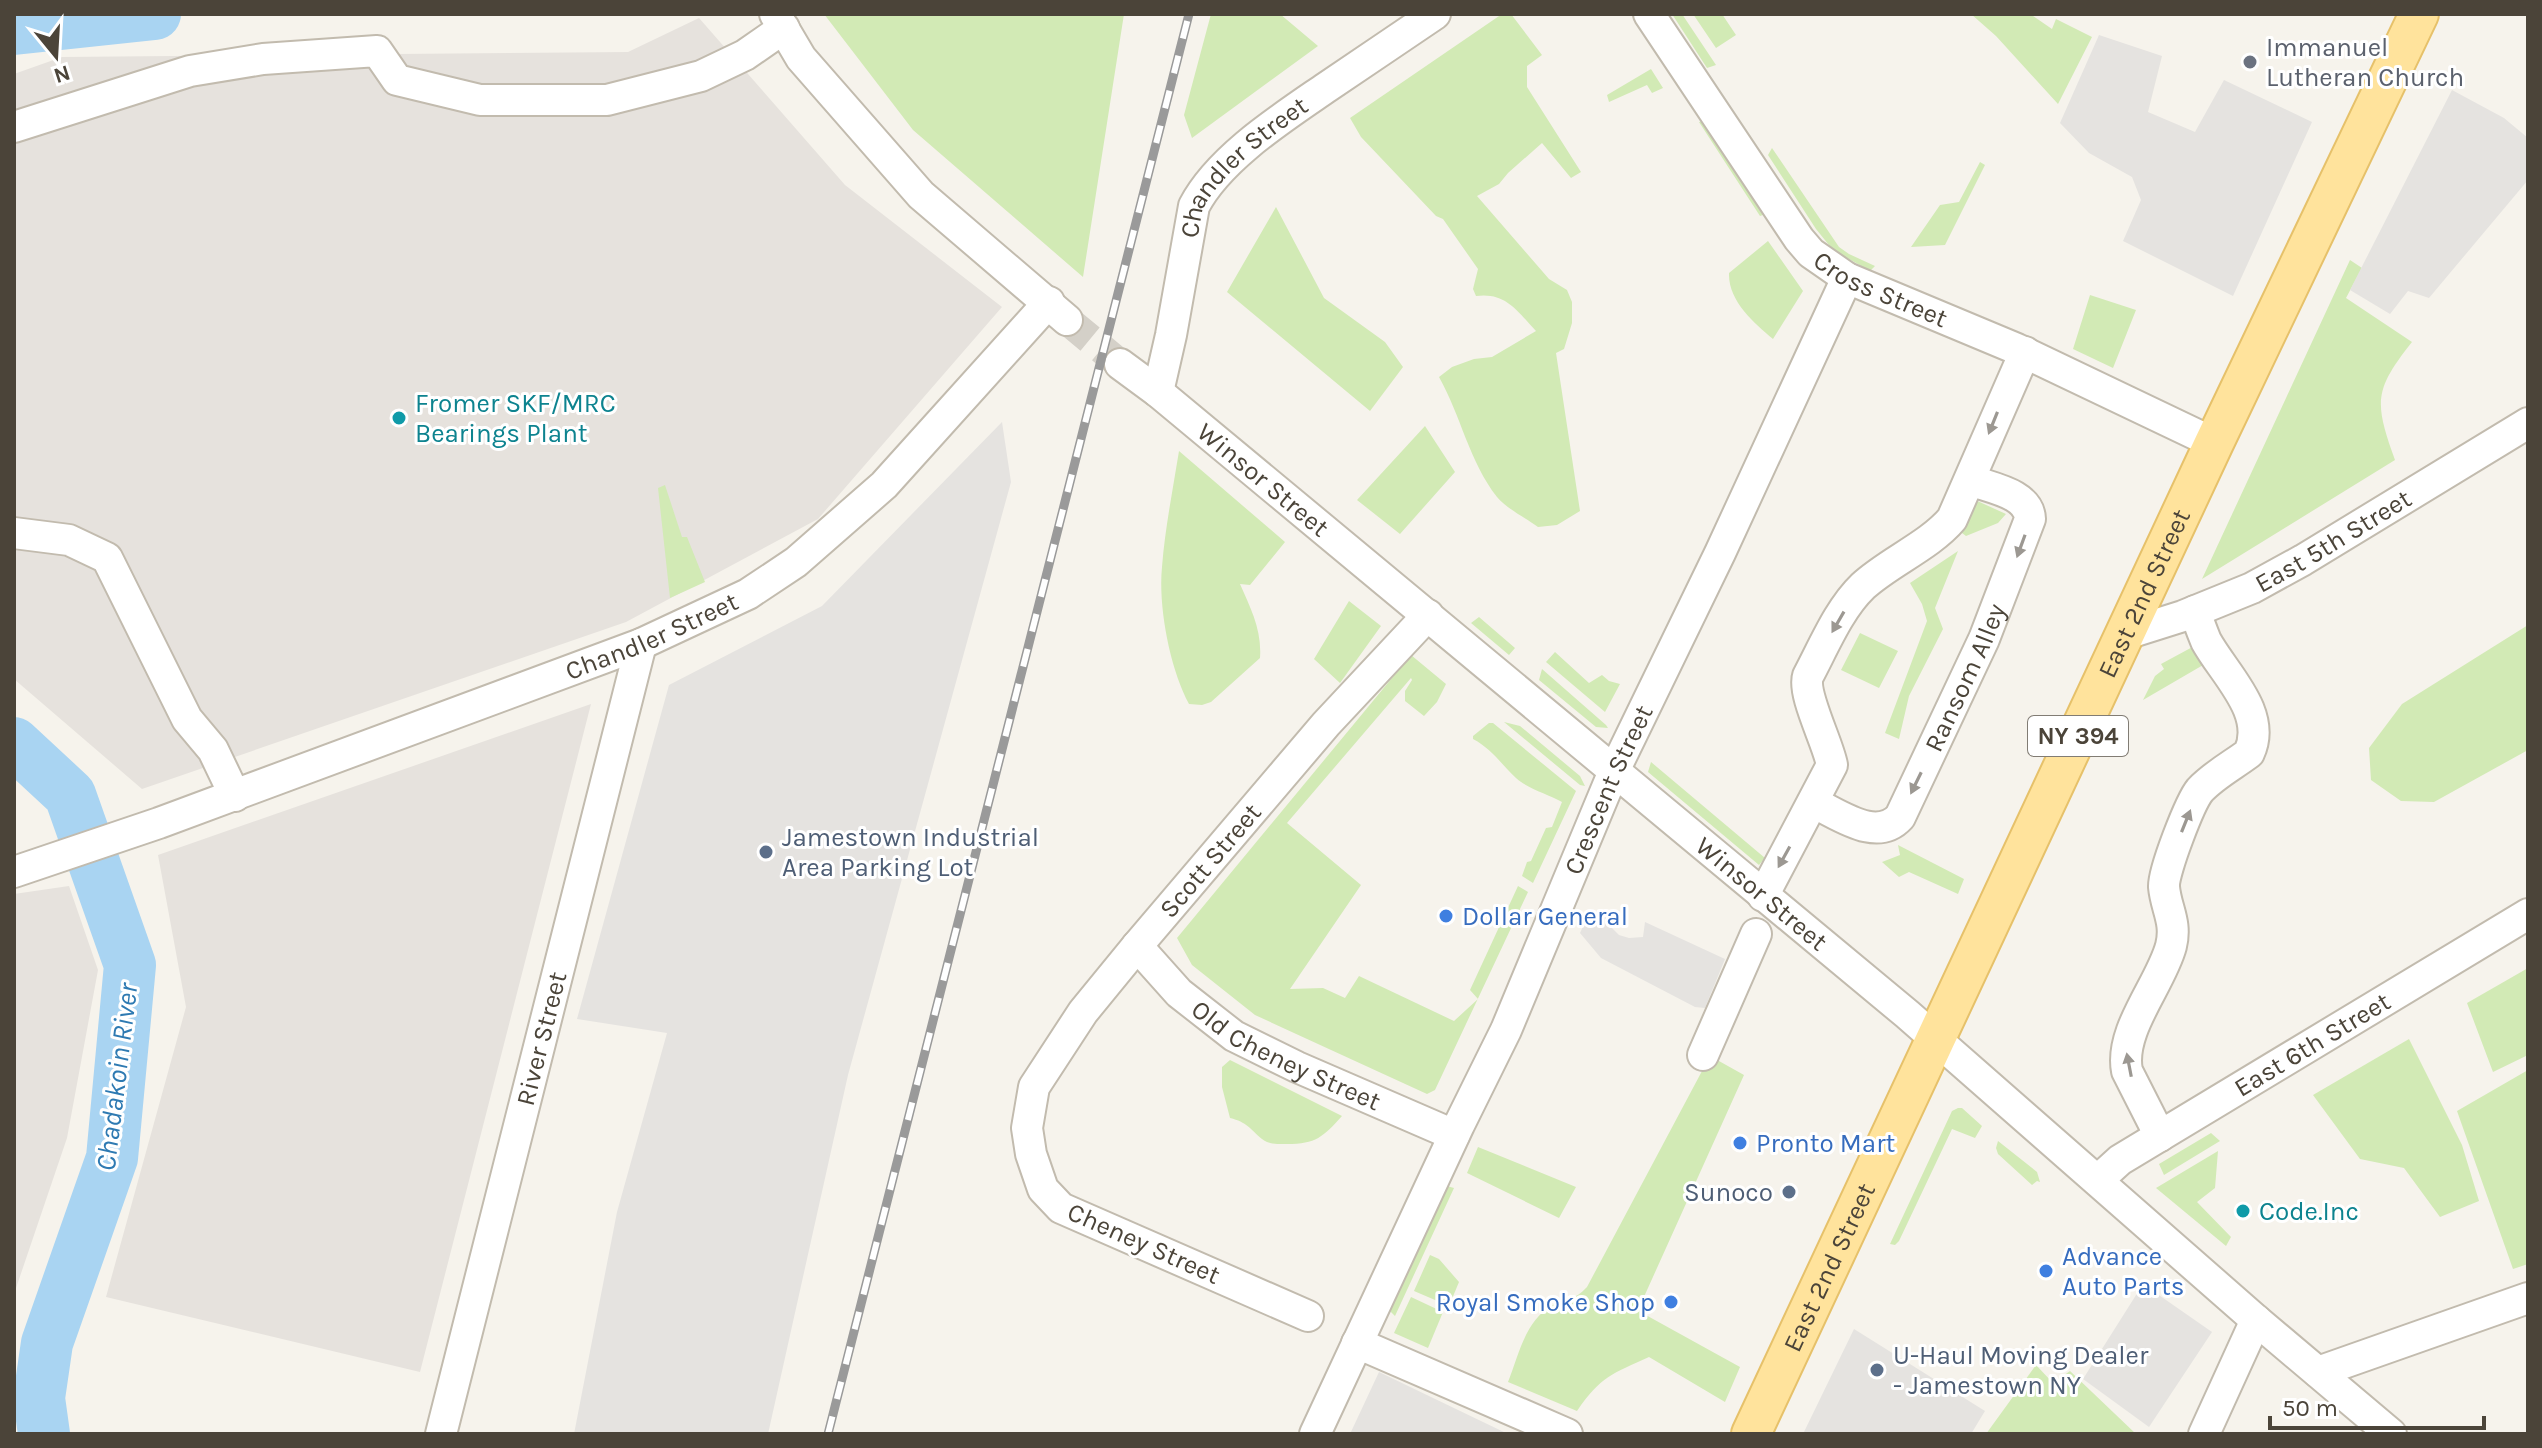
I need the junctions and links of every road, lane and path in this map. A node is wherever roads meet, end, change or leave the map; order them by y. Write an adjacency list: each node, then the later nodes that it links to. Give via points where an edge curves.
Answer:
1 (1435, 14): 9 (street, Chandler Street, via 1284,117 1204,187 1194,206)
2 (1649, 14): 6 (street, Cross Street, via 1799,239)
3 (2419, 14): 11 (main road, East 2nd Street / NY 394)
4 (779, 21): 5 (street, via 745,55 701,76 607,100 480,100 397,80 377,51 263,59 190,71); 17 (street, Chandler Street, via 801,58 921,195 1058,311 884,485 796,562 748,594)
5 (14, 127)
6 (1847, 278): 7 (street, Cross Street); 18 (street, Crescent Street)
7 (2025, 352): 11 (street, Cross Street); 12 (street, one-way to 12)
8 (1120, 364): 9 (street, Winsor Street)
9 (1158, 392): 15 (street, Winsor Street)
10 (2528, 423): 14 (street, East 5th Street, via 2303,560)
11 (2214, 443): 16 (main road, East 2nd Street / NY 394)
12 (1970, 480): 20 (street, one-way to 20, via 1946,526 1854,596 1808,676 1808,694 1832,765); 20 (street, Ransom Alley, one-way to 20, via 2022,500 2030,519 1984,639 1906,804 1894,823 1866,828)
13 (14, 533): 19 (street, via 69,540 107,558 187,719 213,750)
14 (2195, 611): 16 (street, East 5th Street); 30 (street, one-way to 14, via 2125,1061 2171,946 2174,927 2164,884 2198,792 2249,753 2254,731 2241,693 2206,640)
15 (1428, 615): 18 (street, Winsor Street); 25 (street, Scott Street, via 1326,724)
16 (2126, 634): 26 (main road, East 2nd Street / NY 394)
17 (641, 644): 19 (street, Chandler Street); 37 (street, River Street)
18 (1614, 771): 22 (street, Winsor Street); 29 (street, Crescent Street, via 1505,1032)
19 (235, 796): 21 (street, Chandler Street)
20 (1814, 803): 22 (street, one-way to 22)
21 (14, 872)
22 (1763, 896): 26 (street, Winsor Street)
23 (2528, 914): 30 (street, East 6th Street)
24 (1756, 934): 27 (street)
25 (1137, 946): 28 (street, Scott Street, via 1083,1012 1034,1087); 29 (street, Old Cheney Street, via 1179,993 1234,1036)
26 (1935, 1038): 31 (street, Winsor Street); 40 (main road, East 2nd Street / NY 394)
27 (1703, 1055)
28 (1027, 1128): 33 (street, Cheney Street, via 1043,1189 1061,1208)
29 (1454, 1135): 35 (street, Crescent Street)
30 (2160, 1136): 31 (street, East 6th Street)
31 (2098, 1180): 34 (street, Winsor Street)
32 (2528, 1298): 36 (street)
33 (1308, 1316)
34 (2256, 1320): 36 (street, Winsor Street); 41 (street)
35 (1357, 1343): 38 (street, Crescent Street); 39 (street)
36 (2318, 1372): 42 (street, Winsor Street)
37 (441, 1434)
38 (1315, 1434)
39 (1567, 1434)
40 (1751, 1434)
41 (2204, 1434)
42 (2391, 1434)

